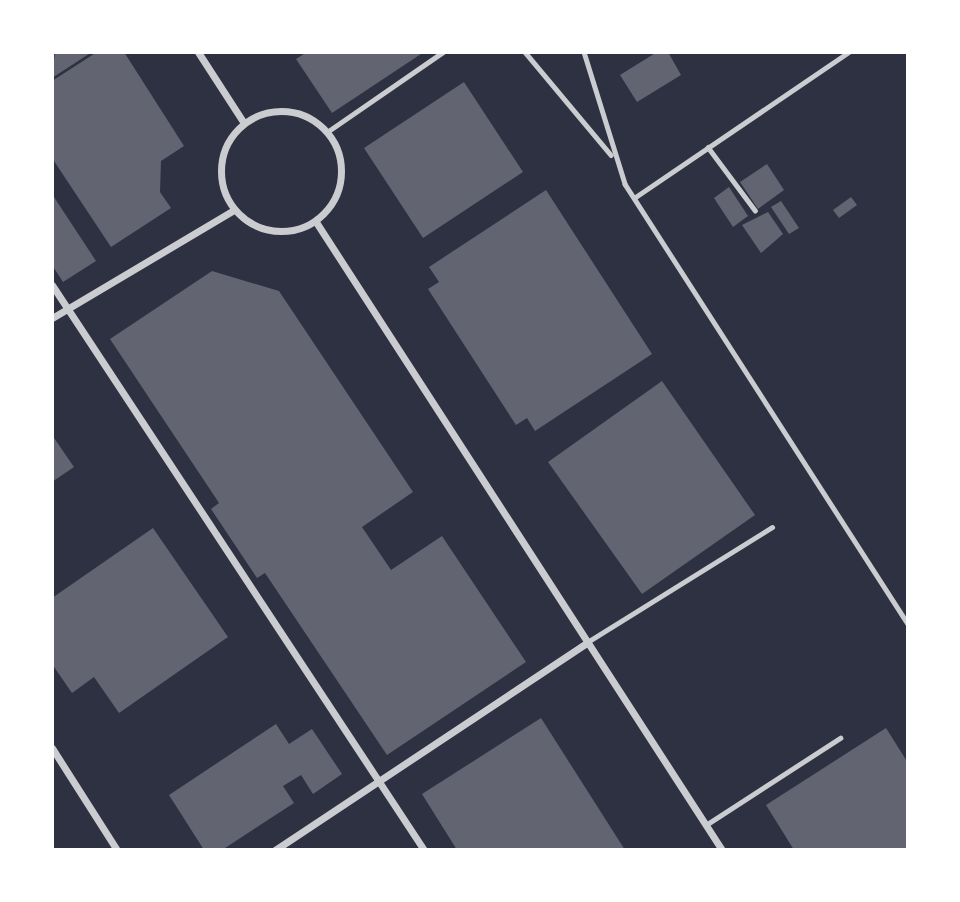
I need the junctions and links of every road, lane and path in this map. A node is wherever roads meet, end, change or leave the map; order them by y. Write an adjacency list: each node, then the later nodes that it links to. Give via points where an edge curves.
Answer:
1 (198, 52): 6 (street)
2 (443, 52): 7 (lane)
3 (525, 52): 9 (lane)
4 (584, 52): 9 (lane)
5 (849, 52): 8 (lane)
6 (244, 123): 7 (street, via 278,110 313,120); 11 (street, via 223,155 224,193)
7 (327, 132): 13 (street, via 342,179)
8 (708, 147): 10 (lane); 12 (lane)
9 (612, 156): 10 (lane)
10 (634, 198): 18 (lane)
11 (234, 210): 13 (street, via 248,222 282,232); 15 (street)
12 (755, 210)
13 (316, 222): 19 (street)
14 (52, 285): 15 (street)
15 (68, 308): 16 (street); 22 (street)
16 (52, 318)
17 (772, 527): 19 (lane)
18 (908, 624)
19 (586, 643): 22 (street); 23 (street)
20 (840, 738): 23 (lane)
21 (52, 748): 24 (street)
22 (380, 781): 25 (street); 26 (street)
23 (706, 825): 27 (street)
24 (117, 849)
25 (275, 849)
26 (424, 849)
27 (722, 849)

